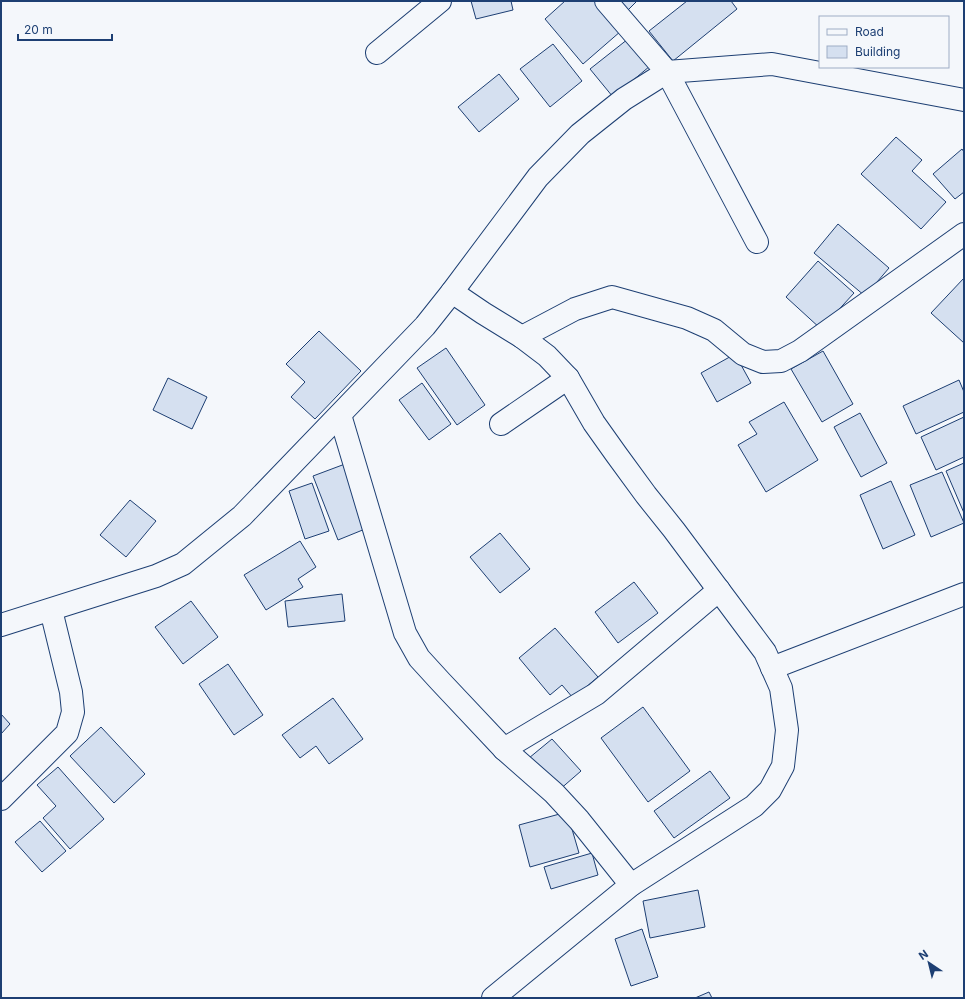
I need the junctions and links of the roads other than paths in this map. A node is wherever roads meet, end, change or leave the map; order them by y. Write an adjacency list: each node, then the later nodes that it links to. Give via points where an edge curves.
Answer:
1 (440, 1): 3 (street)
2 (606, 1): 4 (street)
3 (377, 53)
4 (668, 72): 5 (street, via 772,64); 7 (street); 8 (street, via 624,99 580,134 538,177)
5 (964, 100)
6 (964, 234): 9 (street, via 806,347 781,361 763,362 743,354 714,330 687,318 612,296 575,309)
7 (757, 242)
8 (452, 292): 9 (street); 11 (street, via 425,326)
9 (522, 337): 10 (street, via 547,356)
10 (568, 378): 12 (street); 13 (street, via 594,423 616,454)
11 (340, 415): 15 (street, via 242,516 183,564 156,576); 18 (street, via 405,632 419,658)
12 (501, 424)
13 (719, 590): 17 (street, via 765,652); 18 (street, via 596,694)
14 (964, 594): 17 (street)
15 (51, 610): 16 (street); 19 (street, via 73,712 67,733)
16 (1, 625)
17 (772, 668): 20 (street, via 781,688 787,730 783,766 770,790 754,806)
18 (504, 749): 20 (street, via 554,793)
19 (1, 799)
20 (631, 885): 21 (street)
21 (493, 998)

